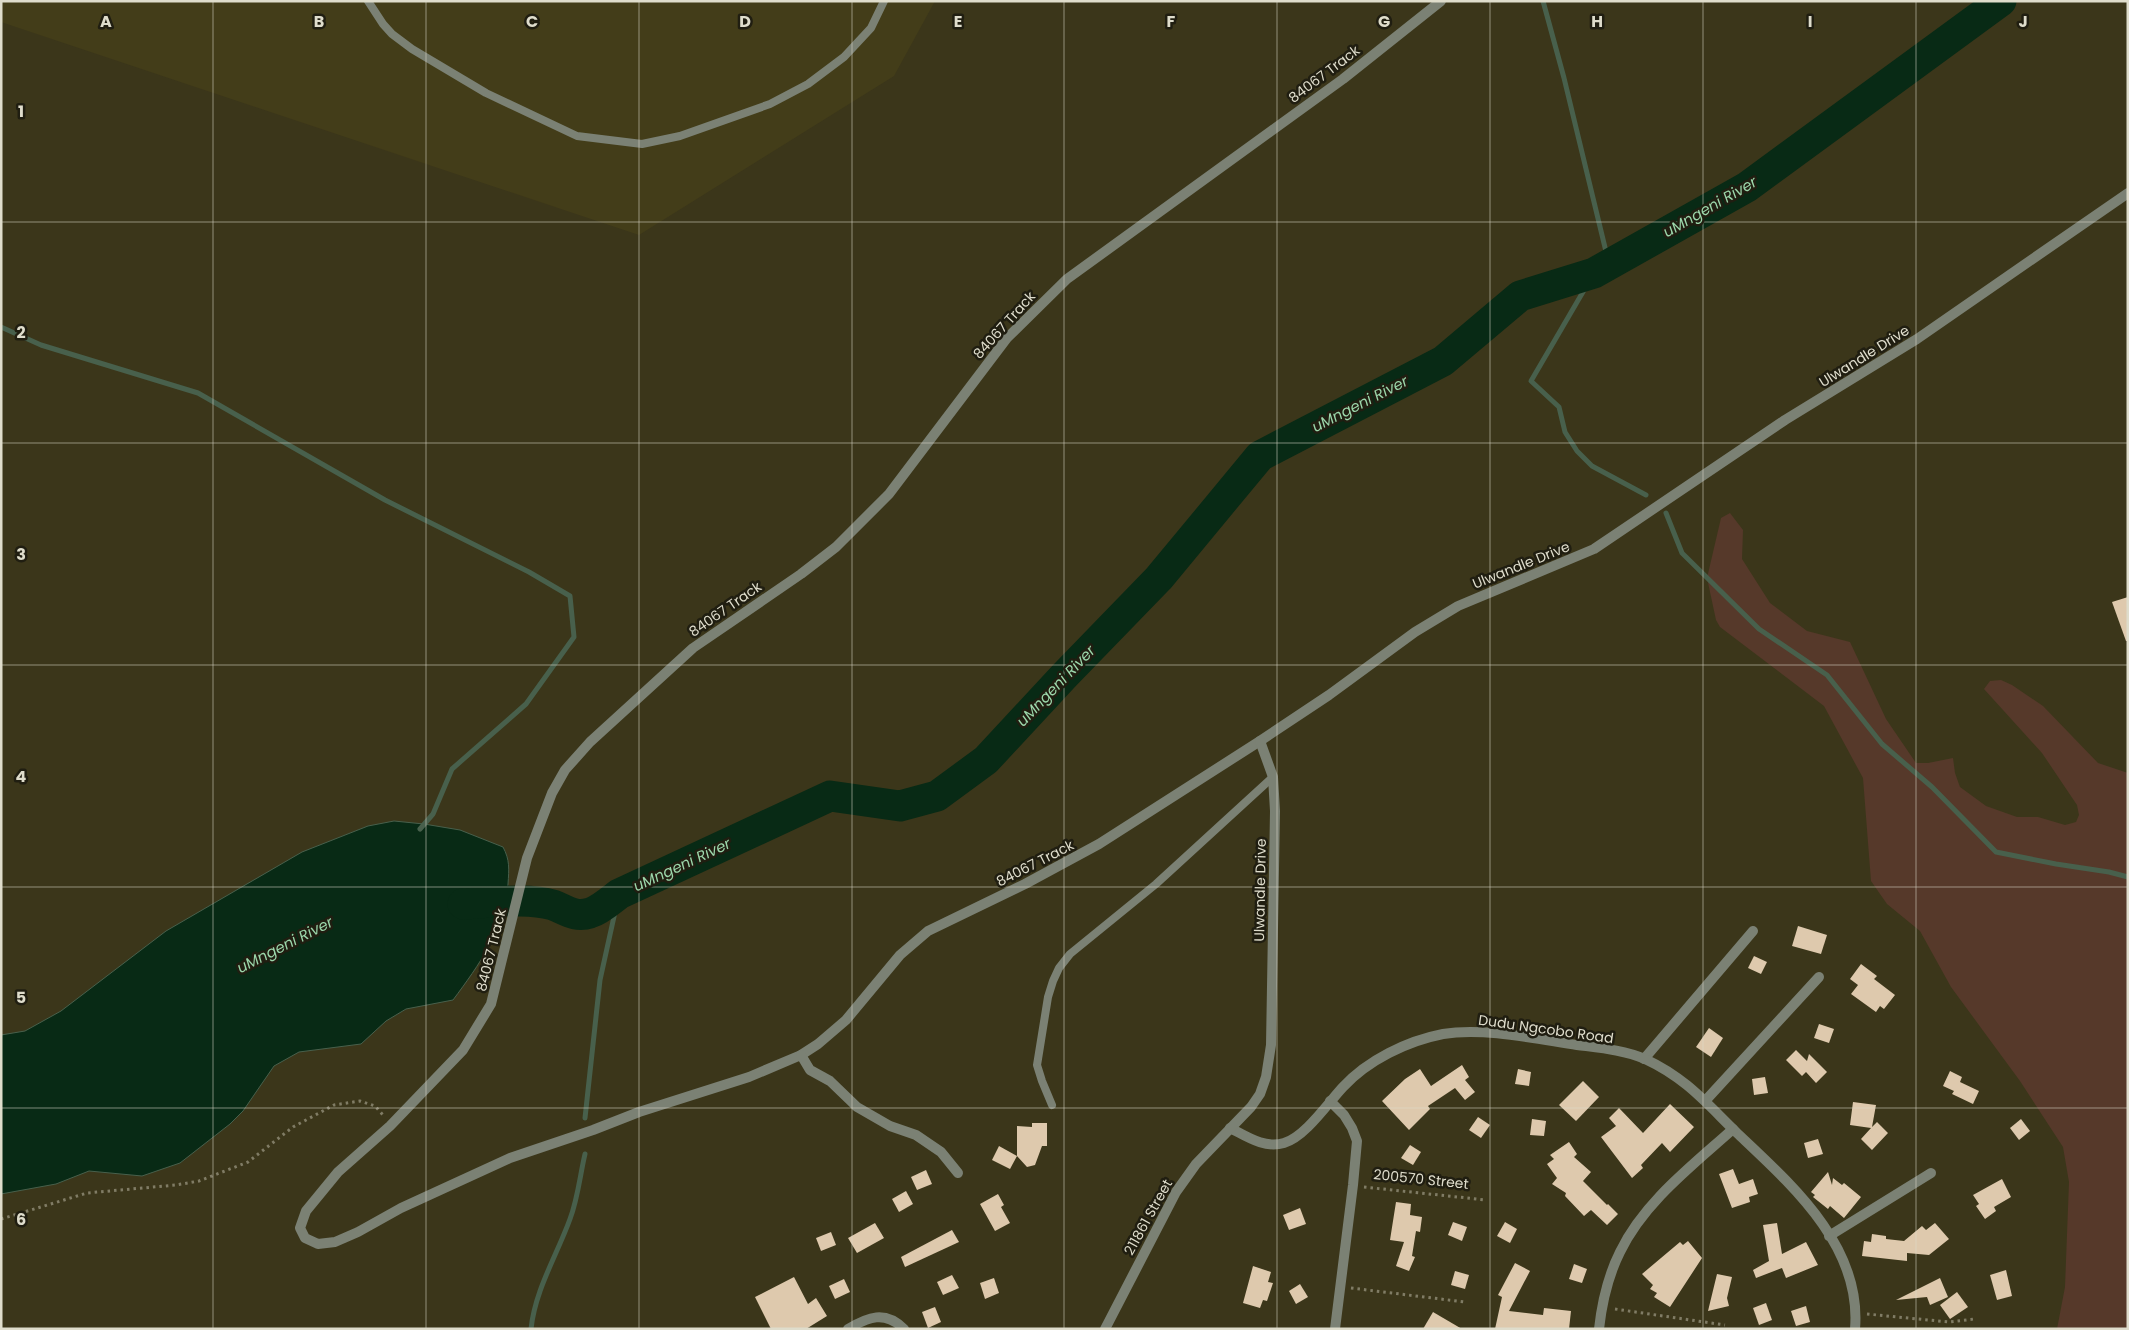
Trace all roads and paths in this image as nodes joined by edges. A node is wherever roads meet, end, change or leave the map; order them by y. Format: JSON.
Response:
{"nodes":[{"id":1,"x":368,"y":1,"type":"edge"},
{"id":2,"x":884,"y":1,"type":"edge"},
{"id":3,"x":1441,"y":1,"type":"edge"},
{"id":4,"x":2128,"y":193,"type":"edge"},
{"id":5,"x":1260,"y":741,"type":"junction"},
{"id":6,"x":1273,"y":778,"type":"junction"},
{"id":7,"x":1753,"y":931,"type":"dead end"},
{"id":8,"x":1819,"y":977,"type":"dead end"},
{"id":9,"x":801,"y":1055,"type":"junction"},
{"id":10,"x":1644,"y":1059,"type":"junction"},
{"id":11,"x":1706,"y":1100,"type":"junction"},
{"id":12,"x":1330,"y":1102,"type":"junction"},
{"id":13,"x":1052,"y":1105,"type":"dead end"},
{"id":14,"x":390,"y":1126,"type":"junction"},
{"id":15,"x":1230,"y":1128,"type":"junction"},
{"id":16,"x":1733,"y":1129,"type":"junction"},
{"id":17,"x":958,"y":1172,"type":"dead end"},
{"id":18,"x":1930,"y":1173,"type":"dead end"},
{"id":19,"x":1353,"y":1185,"type":"junction"},
{"id":20,"x":1486,"y":1200,"type":"dead end"},
{"id":21,"x":1,"y":1220,"type":"edge"},
{"id":22,"x":1829,"y":1236,"type":"junction"},
{"id":23,"x":1341,"y":1287,"type":"junction"},
{"id":24,"x":1464,"y":1302,"type":"dead end"},
{"id":25,"x":1602,"y":1307,"type":"junction"},
{"id":26,"x":1856,"y":1313,"type":"junction"},
{"id":27,"x":1974,"y":1319,"type":"dead end"},
{"id":28,"x":1725,"y":1325,"type":"dead end"},
{"id":29,"x":848,"y":1329,"type":"edge"},
{"id":30,"x":904,"y":1329,"type":"edge"},
{"id":31,"x":1105,"y":1329,"type":"edge"},
{"id":32,"x":1335,"y":1329,"type":"edge"},
{"id":33,"x":1599,"y":1329,"type":"edge"},
{"id":34,"x":1855,"y":1329,"type":"edge"}],
"edges":[{"from":1,"to":2,"type":"lane"},
{"from":3,"to":14,"type":"street","name":"84067 Track"},
{"from":4,"to":5,"type":"street","name":"Ulwandle Drive"},
{"from":5,"to":6,"type":"street","name":"Ulwandle Drive"},
{"from":5,"to":9,"type":"street","name":"84067 Track"},
{"from":6,"to":13,"type":"lane"},
{"from":6,"to":15,"type":"street","name":"Ulwandle Drive"},
{"from":7,"to":10,"type":"street"},
{"from":8,"to":11,"type":"street"},
{"from":9,"to":14,"type":"street","name":"84067 Track"},
{"from":9,"to":17,"type":"street"},
{"from":10,"to":11,"type":"street","name":"Dudu Ngcobo Road"},
{"from":10,"to":12,"type":"street","name":"Dudu Ngcobo Road"},
{"from":11,"to":16,"type":"street","name":"Dudu Ngcobo Road"},
{"from":12,"to":15,"type":"street","name":"Dudu Ngcobo Road"},
{"from":12,"to":19,"type":"street","name":"200570 Street"},
{"from":14,"to":21,"type":"path"},
{"from":15,"to":31,"type":"street","name":"211861 Street"},
{"from":16,"to":22,"type":"street","name":"Dudu Ngcobo Road"},
{"from":16,"to":25,"type":"street"},
{"from":18,"to":22,"type":"street"},
{"from":19,"to":20,"type":"path","name":"200570 Street"},
{"from":19,"to":23,"type":"street","name":"200570 Street"},
{"from":22,"to":26,"type":"street","name":"Dudu Ngcobo Road"},
{"from":23,"to":24,"type":"path"},
{"from":23,"to":32,"type":"street","name":"200570 Street"},
{"from":25,"to":28,"type":"path"},
{"from":25,"to":33,"type":"street"},
{"from":26,"to":27,"type":"path"},
{"from":26,"to":34,"type":"street","name":"Dudu Ngcobo Road"},
{"from":29,"to":30,"type":"street"}]}
